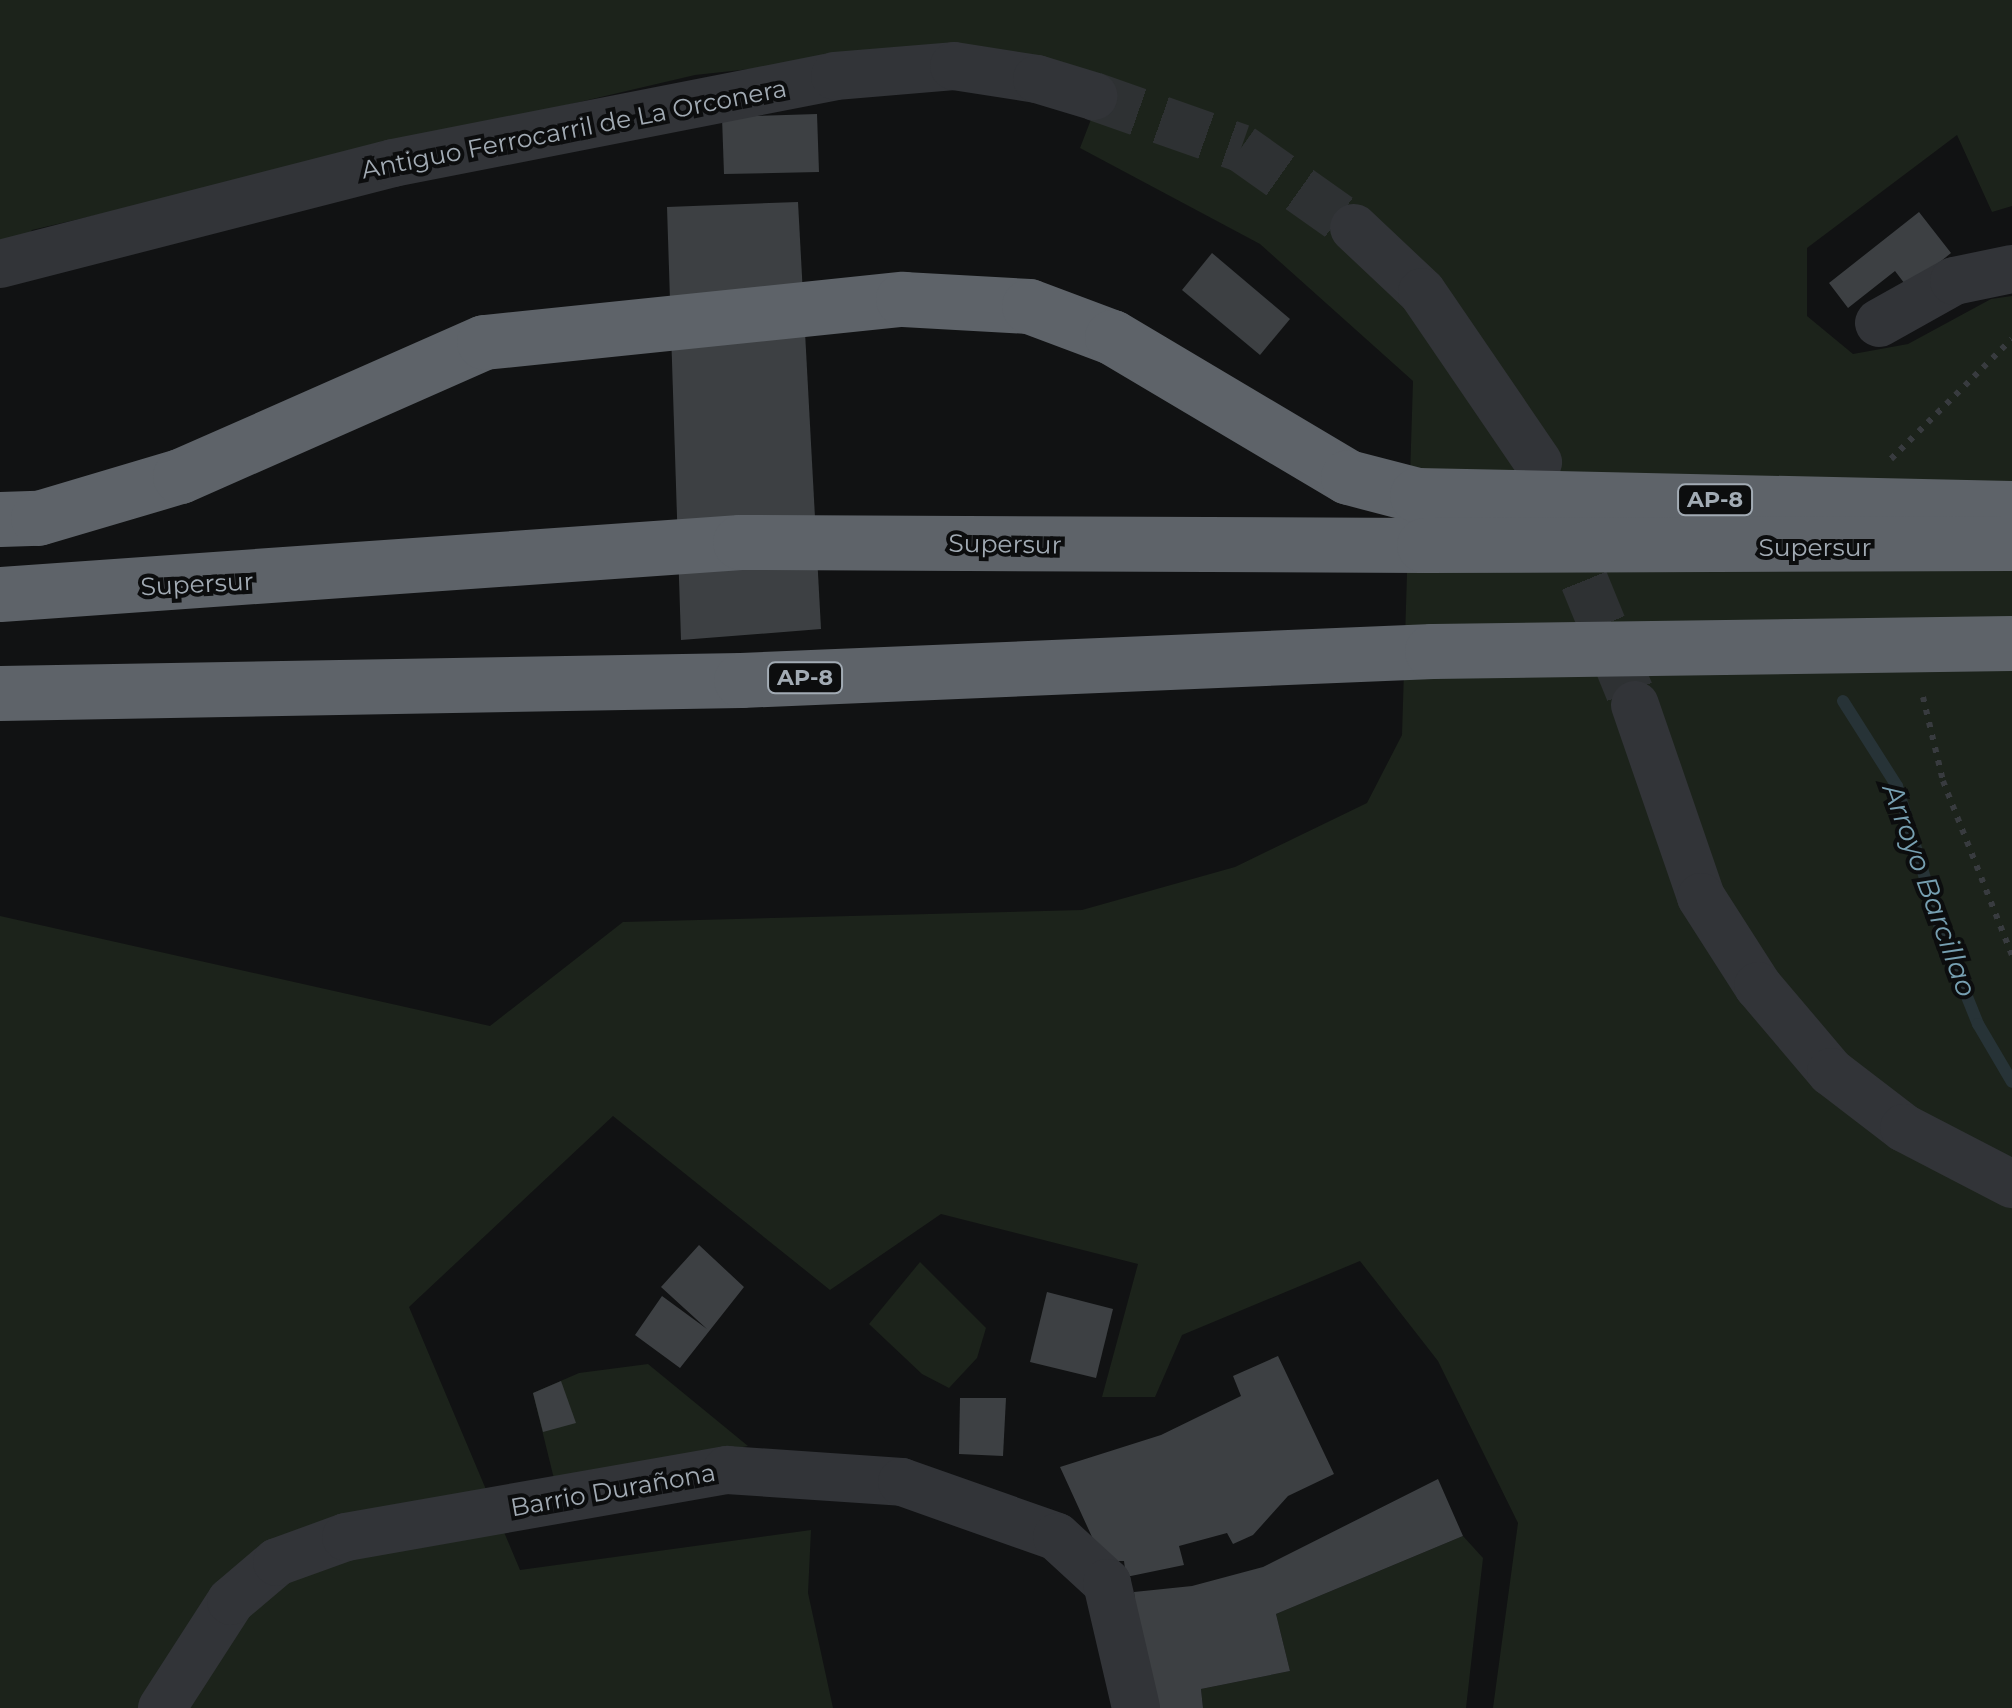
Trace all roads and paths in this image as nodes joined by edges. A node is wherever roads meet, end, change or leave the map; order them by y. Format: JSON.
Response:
{"nodes":[{"id":1,"x":1092,"y":96,"type":"tunnel mouth"},
{"id":2,"x":1354,"y":228,"type":"tunnel mouth"},
{"id":3,"x":0,"y":264,"type":"edge"},
{"id":4,"x":2012,"y":269,"type":"edge"},
{"id":5,"x":1878,"y":323,"type":"dead end"},
{"id":6,"x":2012,"y":339,"type":"edge"},
{"id":7,"x":1538,"y":462,"type":"dead end"},
{"id":8,"x":1887,"y":464,"type":"dead end"},
{"id":9,"x":2012,"y":508,"type":"edge"},
{"id":10,"x":0,"y":518,"type":"edge"},
{"id":11,"x":1421,"y":520,"type":"junction"},
{"id":12,"x":2012,"y":543,"type":"edge"},
{"id":13,"x":0,"y":594,"type":"edge"},
{"id":14,"x":2012,"y":643,"type":"edge"},
{"id":15,"x":0,"y":693,"type":"edge"},
{"id":16,"x":1923,"y":697,"type":"dead end"},
{"id":17,"x":1635,"y":705,"type":"tunnel mouth"},
{"id":18,"x":2012,"y":956,"type":"edge"},
{"id":19,"x":2012,"y":1184,"type":"edge"},
{"id":20,"x":162,"y":1708,"type":"edge"},
{"id":21,"x":1136,"y":1708,"type":"edge"}],
"edges":[{"from":1,"to":3,"type":"street","name":"Antiguo Ferrocarril de La Orconera"},
{"from":2,"to":7,"type":"street"},
{"from":4,"to":5,"type":"street"},
{"from":6,"to":8,"type":"path"},
{"from":9,"to":11,"type":"highway","number":"AP-8","bridge":true},
{"from":10,"to":11,"type":"highway","number":"AP-8"},
{"from":11,"to":12,"type":"highway","name":"Supersur","number":"AP-8","bridge":true},
{"from":11,"to":13,"type":"highway","name":"Supersur","number":"AP-8"},
{"from":14,"to":15,"type":"highway","number":"AP-8","bridge":true},
{"from":16,"to":18,"type":"path"},
{"from":17,"to":19,"type":"street"},
{"from":20,"to":21,"type":"street","name":"Barrio Durañona"}]}
